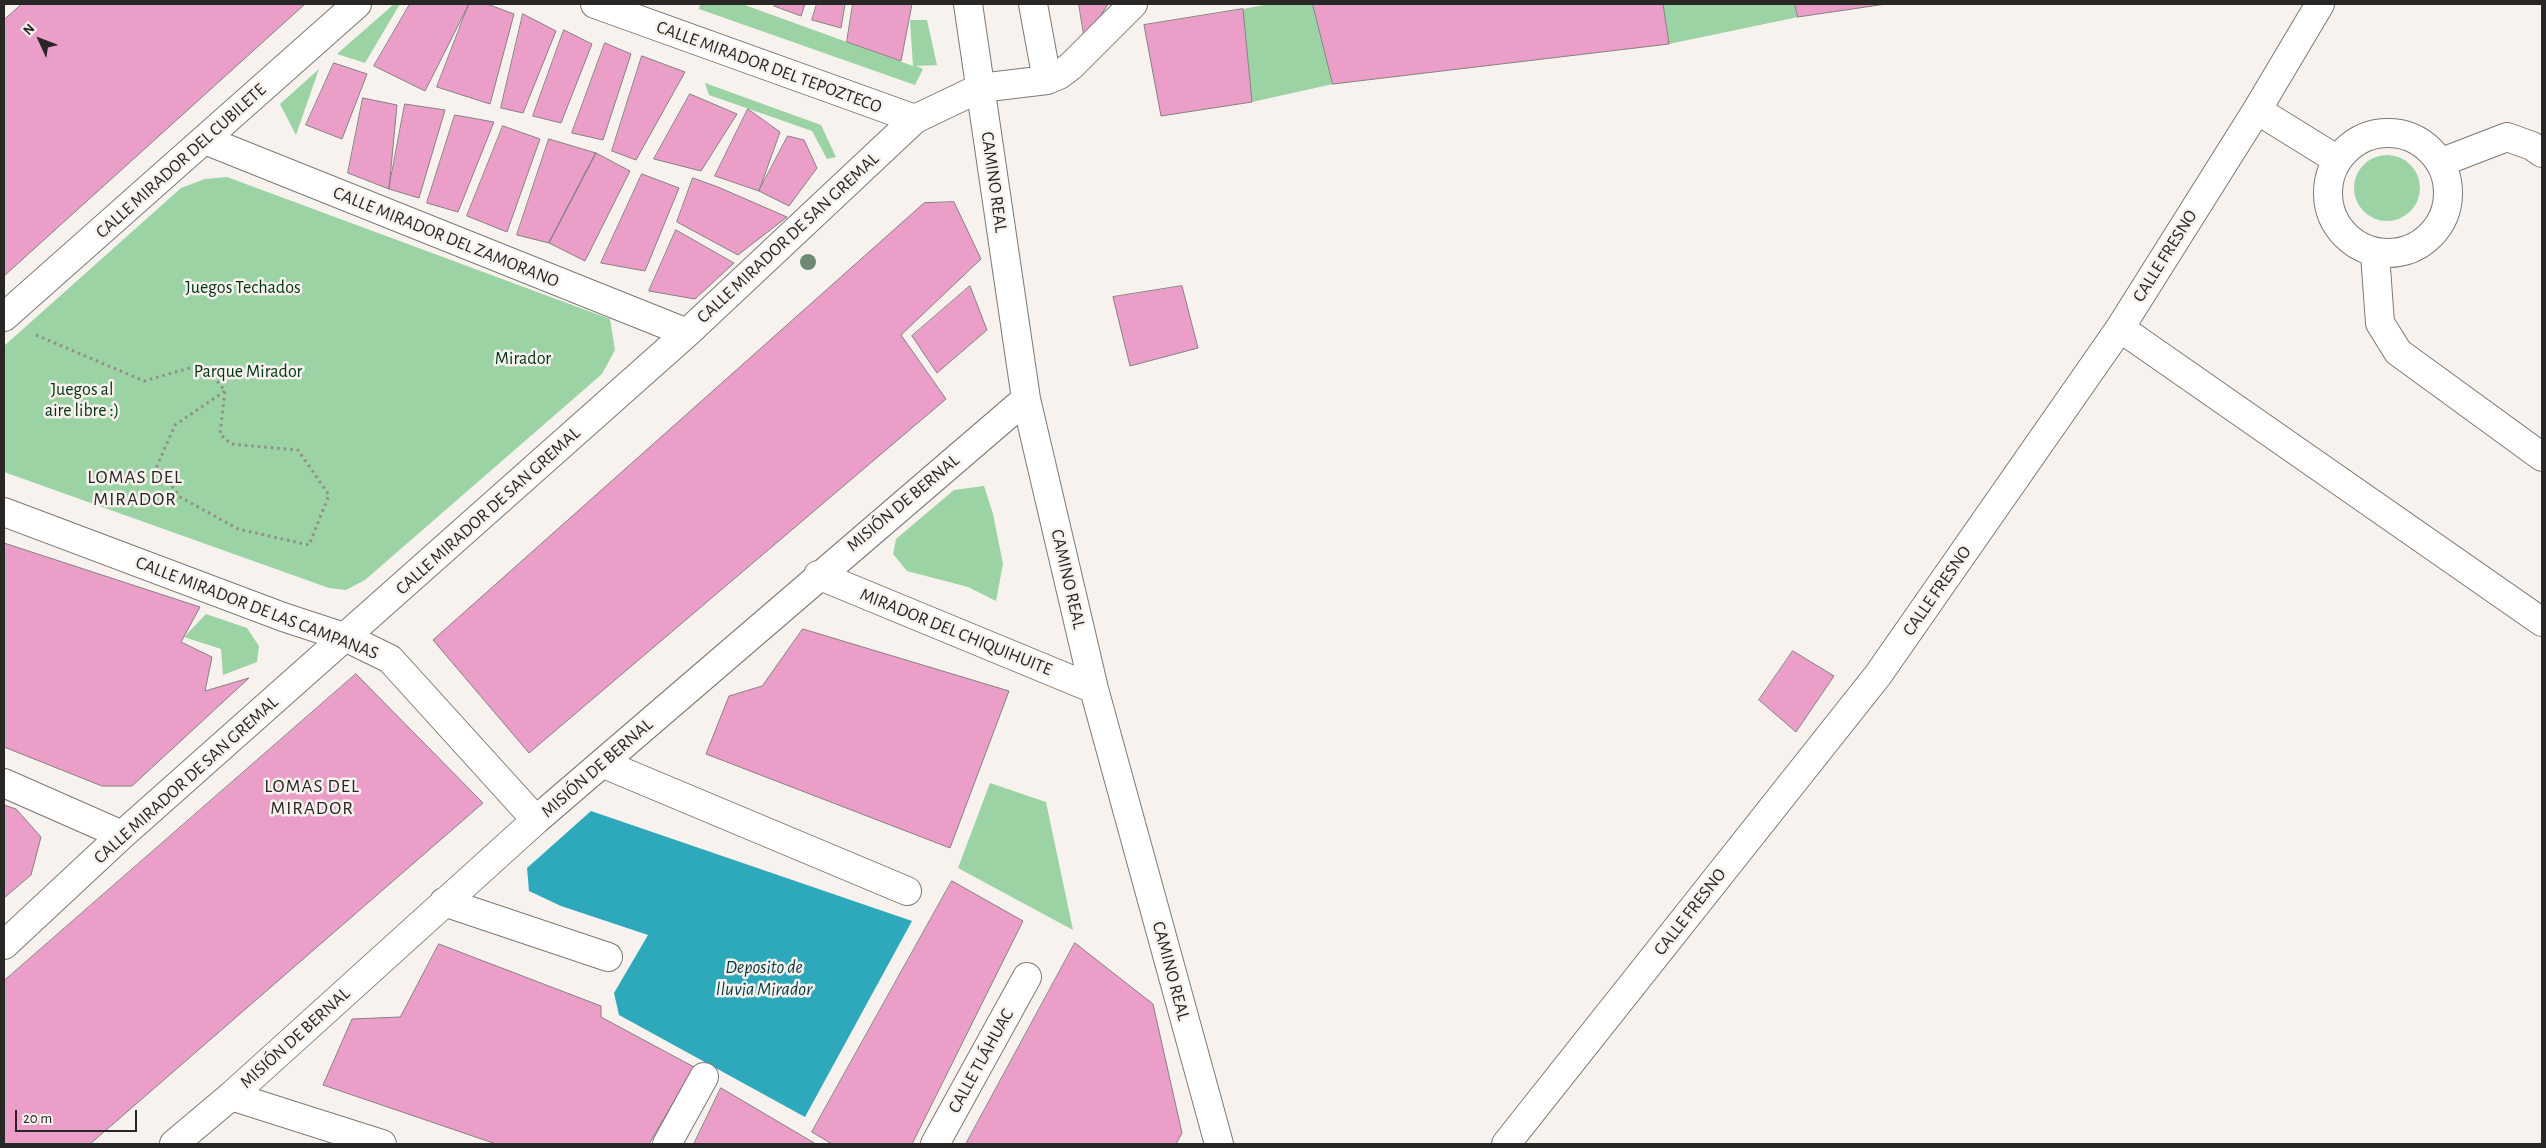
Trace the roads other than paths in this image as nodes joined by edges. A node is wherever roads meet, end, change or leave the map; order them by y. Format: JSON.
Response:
{"nodes":[{"id":1,"x":357,"y":4,"type":"edge"},
{"id":2,"x":595,"y":4,"type":"edge"},
{"id":3,"x":968,"y":4,"type":"edge"},
{"id":4,"x":1033,"y":4,"type":"edge"},
{"id":5,"x":1133,"y":4,"type":"edge"},
{"id":6,"x":2320,"y":4,"type":"edge"},
{"id":7,"x":1047,"y":80,"type":"junction"},
{"id":8,"x":980,"y":88,"type":"junction"},
{"id":9,"x":2257,"y":110,"type":"junction"},
{"id":10,"x":915,"y":119,"type":"junction"},
{"id":11,"x":205,"y":140,"type":"junction"},
{"id":12,"x":2542,"y":153,"type":"edge"},
{"id":13,"x":2336,"y":159,"type":"junction"},
{"id":14,"x":2442,"y":162,"type":"junction"},
{"id":15,"x":2375,"y":254,"type":"junction"},
{"id":16,"x":4,"y":317,"type":"edge"},
{"id":17,"x":2120,"y":328,"type":"junction"},
{"id":18,"x":687,"y":334,"type":"junction"},
{"id":19,"x":1026,"y":399,"type":"junction"},
{"id":20,"x":2542,"y":457,"type":"edge"},
{"id":21,"x":4,"y":512,"type":"edge"},
{"id":22,"x":818,"y":576,"type":"junction"},
{"id":23,"x":2542,"y":622,"type":"edge"},
{"id":24,"x":347,"y":638,"type":"junction"},
{"id":25,"x":1094,"y":689,"type":"junction"},
{"id":26,"x":604,"y":764,"type":"junction"},
{"id":27,"x":4,"y":783,"type":"edge"},
{"id":28,"x":536,"y":820,"type":"junction"},
{"id":29,"x":122,"y":835,"type":"junction"},
{"id":30,"x":907,"y":892,"type":"dead end"},
{"id":31,"x":444,"y":902,"type":"junction"},
{"id":32,"x":4,"y":945,"type":"edge"},
{"id":33,"x":608,"y":958,"type":"dead end"},
{"id":34,"x":1028,"y":977,"type":"dead end"},
{"id":35,"x":704,"y":1077,"type":"dead end"},
{"id":36,"x":231,"y":1096,"type":"junction"},
{"id":37,"x":1217,"y":1143,"type":"edge"},
{"id":38,"x":174,"y":1144,"type":"edge"},
{"id":39,"x":382,"y":1144,"type":"edge"},
{"id":40,"x":667,"y":1144,"type":"edge"},
{"id":41,"x":935,"y":1144,"type":"edge"},
{"id":42,"x":1506,"y":1144,"type":"edge"}],
"edges":[{"from":1,"to":11,"type":"street","name":"CALLE MIRADOR DEL CUBILETE"},
{"from":2,"to":10,"type":"street","name":"CALLE MIRADOR DEL TEPOZTECO"},
{"from":3,"to":8,"type":"street","name":"CAMINO REAL"},
{"from":4,"to":7,"type":"street"},
{"from":5,"to":7,"type":"street"},
{"from":6,"to":9,"type":"street","name":"CALLE FRESNO"},
{"from":7,"to":8,"type":"street","name":"CALLE MIRADOR DE SAN GREMAL"},
{"from":8,"to":10,"type":"street","name":"CALLE MIRADOR DE SAN GREMAL"},
{"from":8,"to":19,"type":"street","name":"CAMINO REAL"},
{"from":9,"to":13,"type":"street"},
{"from":9,"to":17,"type":"street","name":"CALLE FRESNO"},
{"from":10,"to":18,"type":"street","name":"CALLE MIRADOR DE SAN GREMAL"},
{"from":11,"to":16,"type":"street","name":"CALLE MIRADOR DEL CUBILETE"},
{"from":11,"to":18,"type":"street","name":"CALLE MIRADOR DEL ZAMORANO"},
{"from":12,"to":14,"type":"street"},
{"from":13,"to":14,"type":"street"},
{"from":13,"to":15,"type":"street"},
{"from":14,"to":15,"type":"street"},
{"from":15,"to":20,"type":"street"},
{"from":17,"to":23,"type":"street"},
{"from":17,"to":42,"type":"street","name":"CALLE FRESNO"},
{"from":18,"to":24,"type":"street","name":"CALLE MIRADOR DE SAN GREMAL"},
{"from":19,"to":22,"type":"street","name":"MISIÓN DE BERNAL"},
{"from":19,"to":25,"type":"street","name":"CAMINO REAL"},
{"from":21,"to":24,"type":"street","name":"CALLE MIRADOR DE LAS CAMPANAS"},
{"from":22,"to":25,"type":"street","name":"MIRADOR DEL CHIQUIHUITE"},
{"from":22,"to":26,"type":"street","name":"MISIÓN DE BERNAL"},
{"from":24,"to":28,"type":"street","name":"CALLE MIRADOR DE LAS CAMPANAS"},
{"from":24,"to":29,"type":"street","name":"CALLE MIRADOR DE SAN GREMAL"},
{"from":25,"to":37,"type":"street","name":"CAMINO REAL"},
{"from":26,"to":28,"type":"street","name":"MISIÓN DE BERNAL"},
{"from":26,"to":30,"type":"street"},
{"from":27,"to":29,"type":"street"},
{"from":28,"to":31,"type":"street","name":"MISIÓN DE BERNAL"},
{"from":29,"to":32,"type":"street","name":"CALLE MIRADOR DE SAN GREMAL"},
{"from":31,"to":33,"type":"street"},
{"from":31,"to":36,"type":"street","name":"MISIÓN DE BERNAL"},
{"from":34,"to":41,"type":"street","name":"CALLE TLÁHUAC"},
{"from":35,"to":40,"type":"street"},
{"from":36,"to":38,"type":"street","name":"MISIÓN DE BERNAL"},
{"from":36,"to":39,"type":"street"}]}
